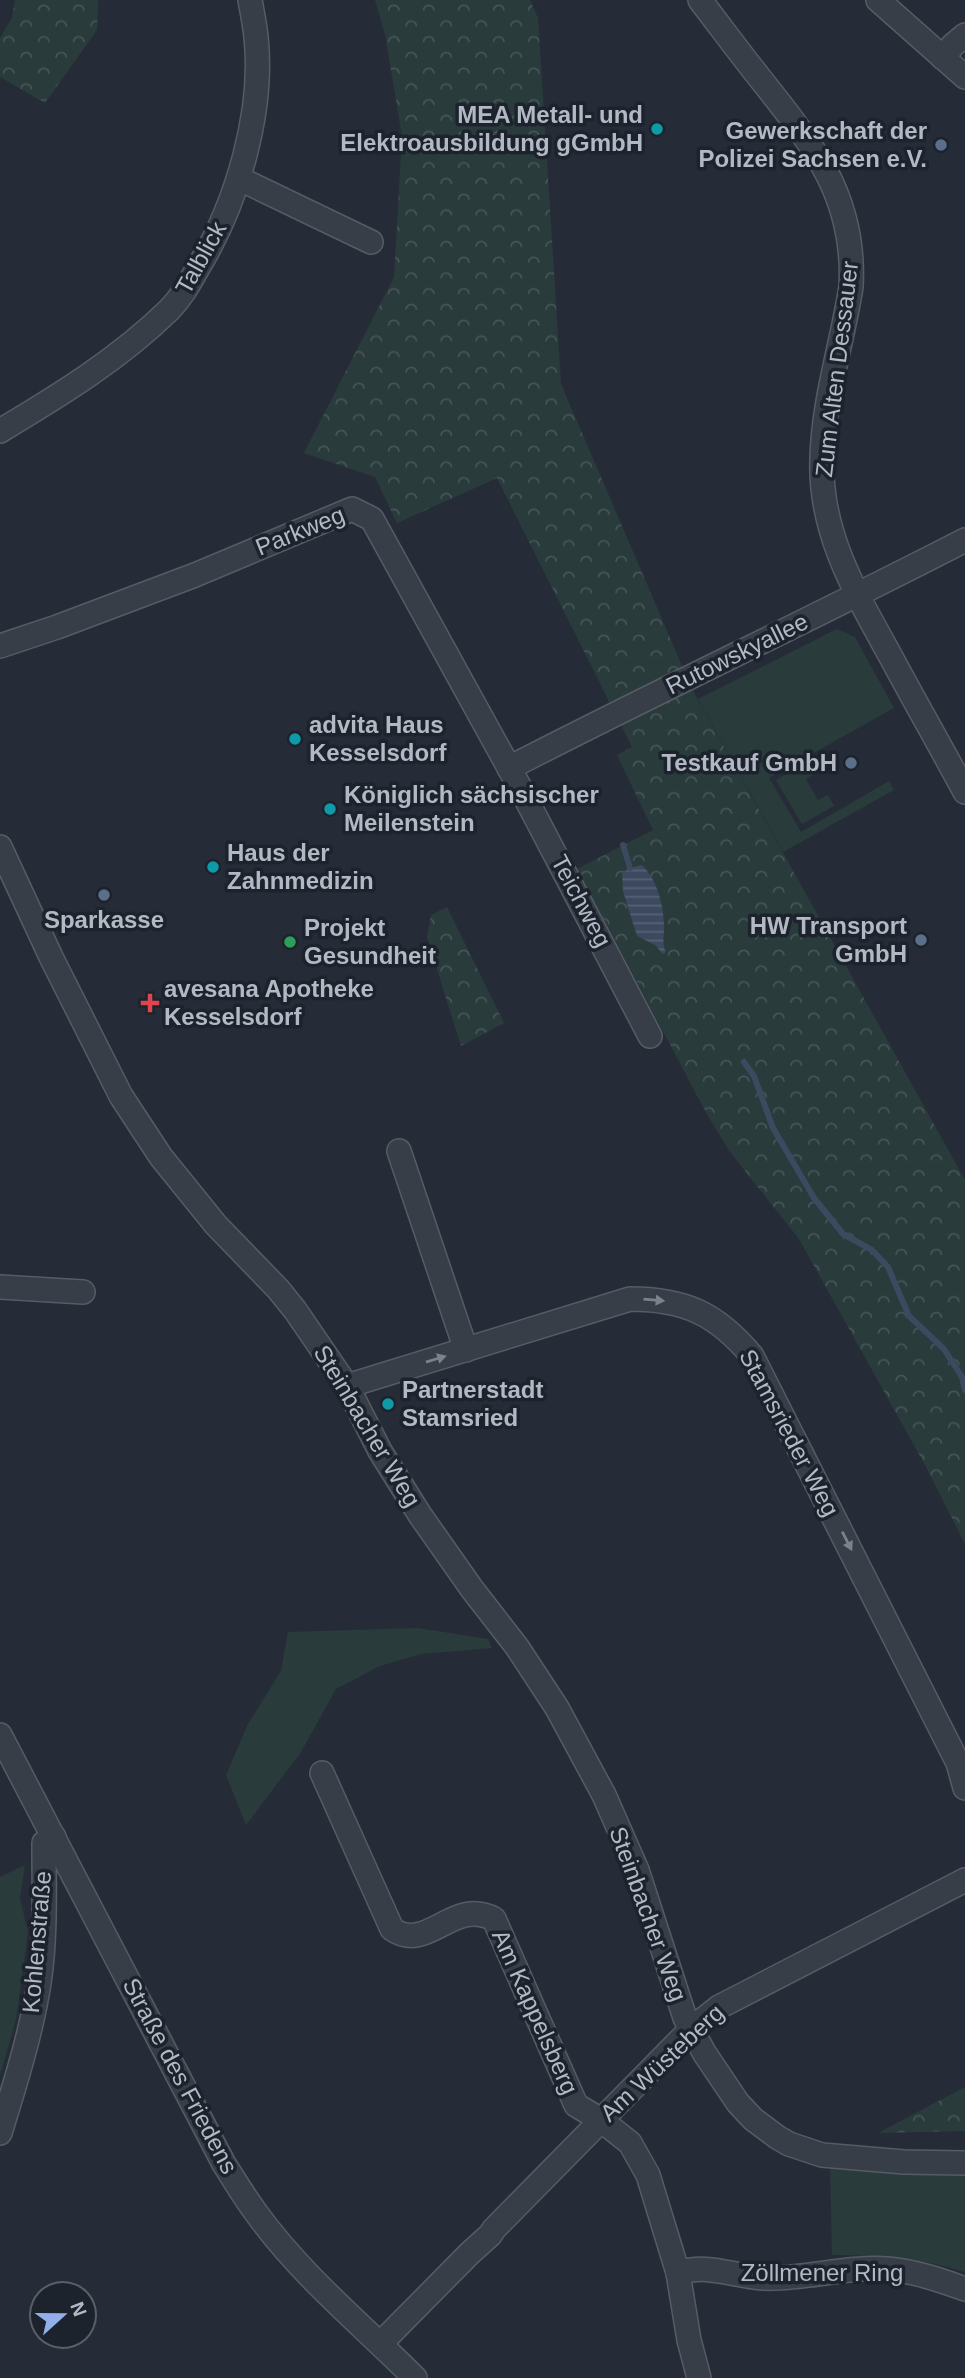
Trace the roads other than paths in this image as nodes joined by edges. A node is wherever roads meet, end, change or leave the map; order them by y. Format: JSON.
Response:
{"nodes":[{"id":1,"x":250,"y":0,"type":"edge"},
{"id":2,"x":700,"y":0,"type":"edge"},
{"id":3,"x":877,"y":0,"type":"edge"},
{"id":4,"x":965,"y":35,"type":"edge"},
{"id":5,"x":943,"y":58,"type":"junction"},
{"id":6,"x":965,"y":77,"type":"edge"},
{"id":7,"x":240,"y":179,"type":"junction"},
{"id":8,"x":371,"y":242,"type":"dead end"},
{"id":9,"x":0,"y":431,"type":"edge"},
{"id":10,"x":965,"y":540,"type":"edge"},
{"id":11,"x":857,"y":596,"type":"junction"},
{"id":12,"x":0,"y":646,"type":"edge"},
{"id":13,"x":509,"y":768,"type":"junction"},
{"id":14,"x":965,"y":792,"type":"edge"},
{"id":15,"x":0,"y":847,"type":"edge"},
{"id":16,"x":650,"y":1036,"type":"dead end"},
{"id":17,"x":399,"y":1151,"type":"dead end"},
{"id":18,"x":0,"y":1287,"type":"edge"},
{"id":19,"x":83,"y":1292,"type":"dead end"},
{"id":20,"x":466,"y":1350,"type":"junction"},
{"id":21,"x":347,"y":1385,"type":"junction"},
{"id":22,"x":0,"y":1735,"type":"edge"},
{"id":23,"x":322,"y":1773,"type":"dead end"},
{"id":24,"x":965,"y":1788,"type":"edge"},
{"id":25,"x":54,"y":1837,"type":"junction"},
{"id":26,"x":965,"y":1880,"type":"edge"},
{"id":27,"x":691,"y":2029,"type":"junction"},
{"id":28,"x":601,"y":2120,"type":"junction"},
{"id":29,"x":0,"y":2133,"type":"edge"},
{"id":30,"x":965,"y":2162,"type":"edge"},
{"id":31,"x":678,"y":2273,"type":"junction"},
{"id":32,"x":965,"y":2289,"type":"edge"},
{"id":33,"x":381,"y":2343,"type":"junction"},
{"id":34,"x":415,"y":2378,"type":"edge"},
{"id":35,"x":699,"y":2378,"type":"edge"}],
"edges":[{"from":1,"to":7,"type":"street","name":"Talblick"},
{"from":2,"to":11,"type":"street","name":"Zum Alten Dessauer"},
{"from":3,"to":5,"type":"street"},
{"from":4,"to":5,"type":"street"},
{"from":5,"to":6,"type":"street"},
{"from":7,"to":8,"type":"street"},
{"from":7,"to":9,"type":"street","name":"Talblick"},
{"from":10,"to":11,"type":"street","name":"Rutowskyallee"},
{"from":11,"to":13,"type":"street","name":"Rutowskyallee"},
{"from":11,"to":14,"type":"street","name":"Zum Alten Dessauer"},
{"from":12,"to":13,"type":"street","name":"Parkweg"},
{"from":13,"to":16,"type":"street","name":"Teichweg"},
{"from":15,"to":21,"type":"street","name":"Steinbacher Weg"},
{"from":17,"to":20,"type":"street"},
{"from":18,"to":19,"type":"street"},
{"from":21,"to":20,"type":"street","name":"Stamsrieder Weg","one_way":true},
{"from":20,"to":24,"type":"street","name":"Stamsrieder Weg","one_way":true},
{"from":21,"to":27,"type":"street","name":"Steinbacher Weg"},
{"from":22,"to":25,"type":"street","name":"Straße des Friedens"},
{"from":23,"to":28,"type":"street","name":"Am Kappelsberg"},
{"from":25,"to":29,"type":"street","name":"Kohlenstraße"},
{"from":25,"to":33,"type":"street","name":"Straße des Friedens"},
{"from":26,"to":27,"type":"street","name":"Am Wüsteberg"},
{"from":27,"to":28,"type":"street","name":"Am Wüsteberg"},
{"from":27,"to":30,"type":"street","name":"Steinbacher Weg"},
{"from":28,"to":31,"type":"street"},
{"from":28,"to":33,"type":"street","name":"Am Wüsteberg"},
{"from":31,"to":32,"type":"street","name":"Zöllmener Ring"},
{"from":31,"to":35,"type":"street"},
{"from":33,"to":34,"type":"street","name":"Straße des Friedens"}]}
